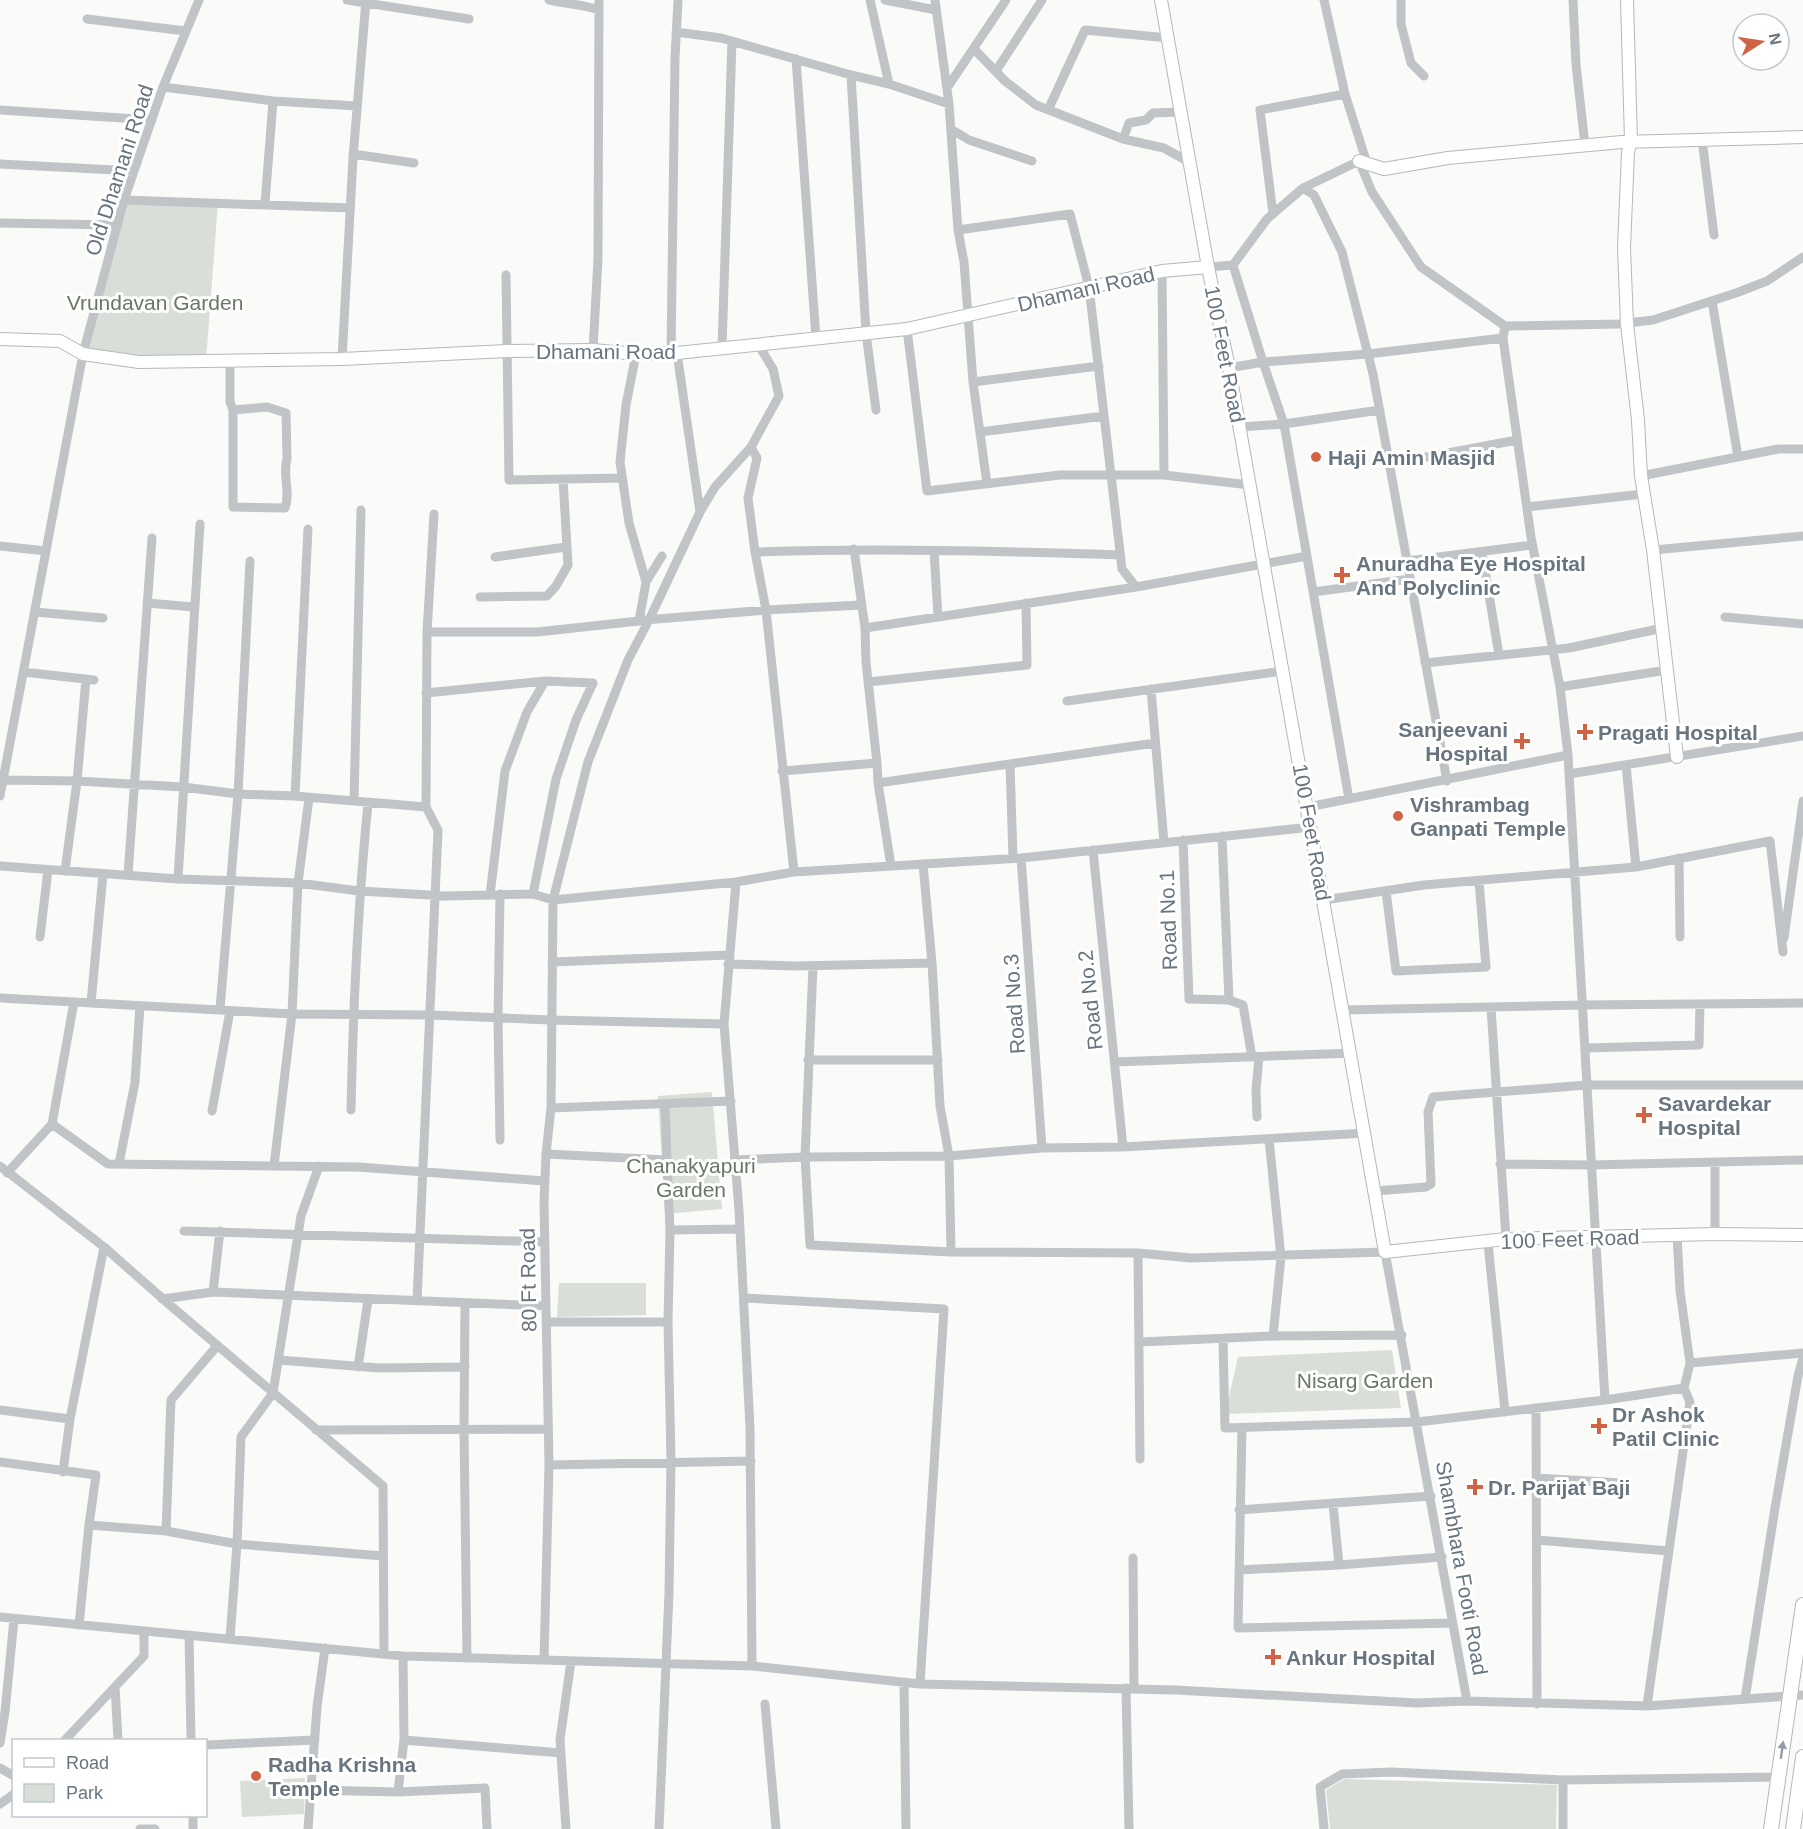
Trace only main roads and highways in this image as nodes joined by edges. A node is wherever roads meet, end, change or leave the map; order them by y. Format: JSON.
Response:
{"nodes":[{"id":1,"x":1161,"y":0,"type":"edge"},
{"id":2,"x":1627,"y":0,"type":"edge"},
{"id":3,"x":1803,"y":137,"type":"edge"},
{"id":4,"x":1631,"y":141,"type":"junction"},
{"id":5,"x":1359,"y":161,"type":"road end"},
{"id":6,"x":1208,"y":267,"type":"junction"},
{"id":7,"x":0,"y":339,"type":"edge"},
{"id":8,"x":1677,"y":757,"type":"road end"},
{"id":9,"x":1803,"y":1234,"type":"edge"},
{"id":10,"x":1803,"y":1605,"type":"edge"},
{"id":11,"x":1797,"y":1695,"type":"edge"},
{"id":12,"x":1803,"y":1757,"type":"edge"},
{"id":13,"x":1771,"y":1829,"type":"edge"},
{"id":14,"x":1793,"y":1829,"type":"edge"}],
"edges":[{"from":1,"to":6,"type":"main road","name":"100 Feet Road"},
{"from":2,"to":4,"type":"main road"},
{"from":3,"to":4,"type":"main road"},
{"from":4,"to":5,"type":"main road"},
{"from":4,"to":8,"type":"main road"},
{"from":6,"to":7,"type":"main road","name":"Dhamani Road"},
{"from":6,"to":9,"type":"main road","name":"100 Feet Road"},
{"from":10,"to":11,"type":"highway"},
{"from":13,"to":11,"type":"highway","one_way":true},
{"from":12,"to":14,"type":"highway"}]}
